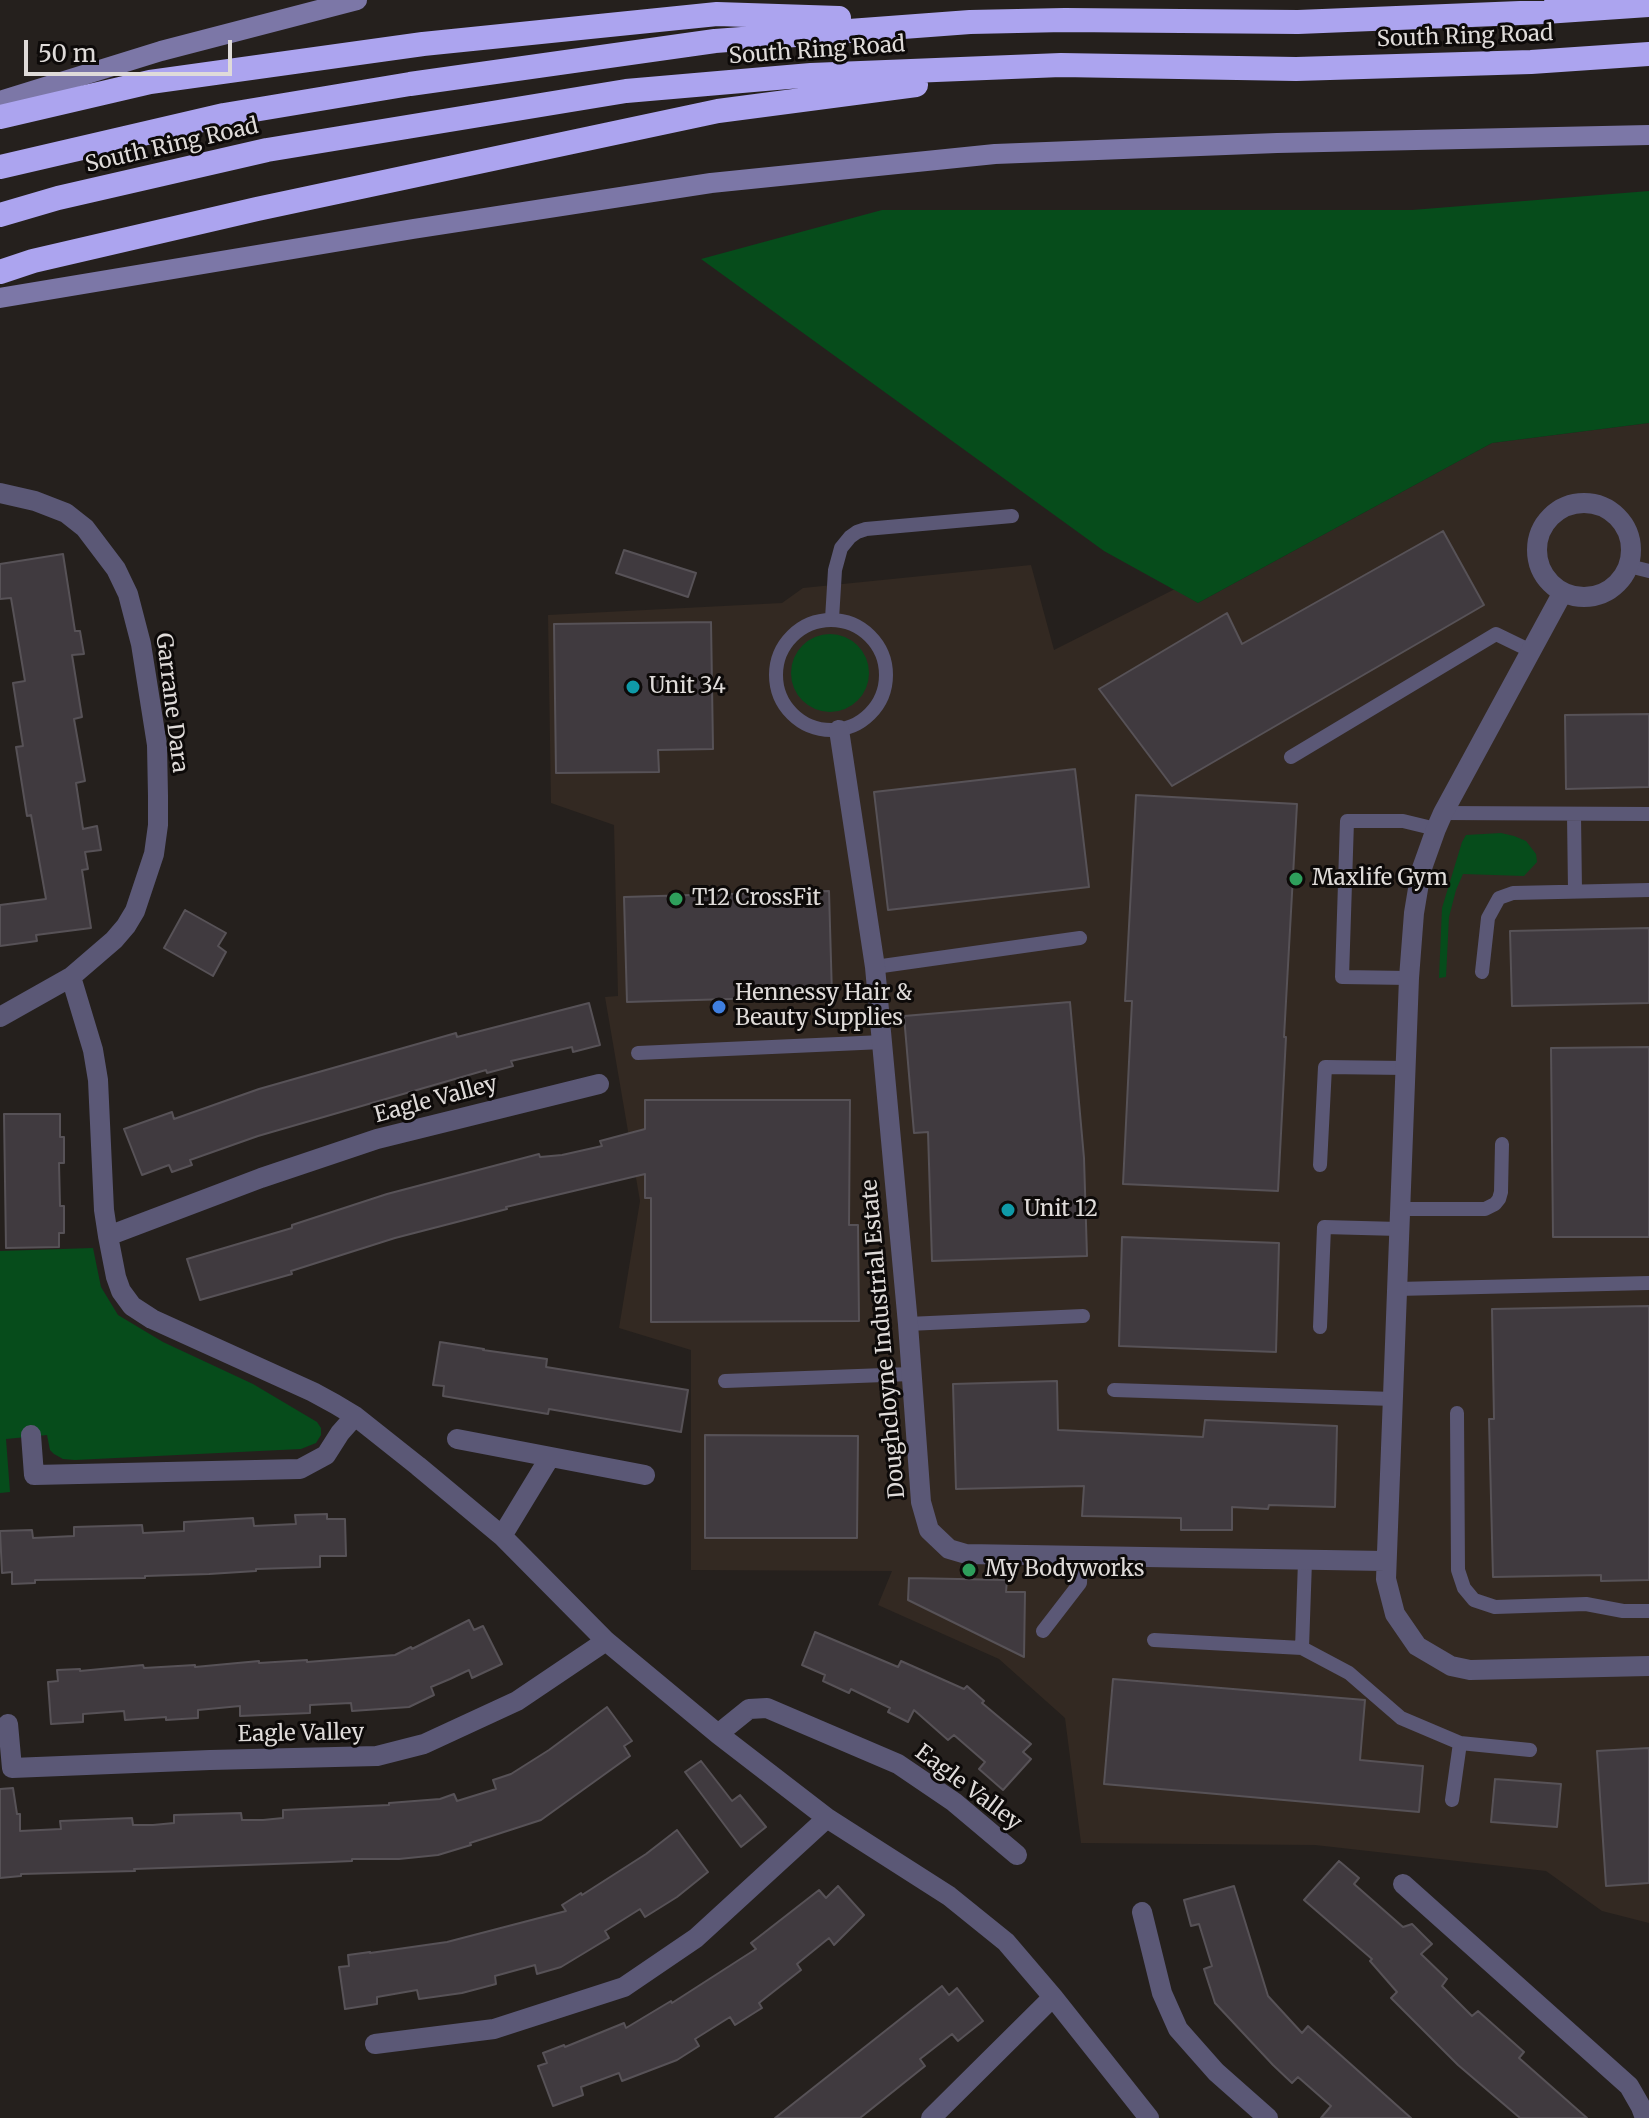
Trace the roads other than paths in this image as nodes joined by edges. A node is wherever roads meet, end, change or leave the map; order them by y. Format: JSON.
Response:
{"nodes":[{"id":1,"x":357,"y":0,"type":"edge"},
{"id":2,"x":1649,"y":5,"type":"edge"},
{"id":3,"x":970,"y":22,"type":"junction"},
{"id":4,"x":1649,"y":54,"type":"edge"},
{"id":5,"x":1061,"y":65,"type":"junction"},
{"id":6,"x":0,"y":101,"type":"edge"},
{"id":7,"x":0,"y":117,"type":"edge"},
{"id":8,"x":1649,"y":135,"type":"edge"},
{"id":9,"x":0,"y":167,"type":"edge"},
{"id":10,"x":0,"y":215,"type":"edge"},
{"id":11,"x":0,"y":272,"type":"edge"},
{"id":12,"x":0,"y":298,"type":"edge"},
{"id":13,"x":0,"y":493,"type":"edge"},
{"id":14,"x":1012,"y":516,"type":"dead end"},
{"id":15,"x":1639,"y":568,"type":"edge"},
{"id":16,"x":1563,"y":592,"type":"junction"},
{"id":17,"x":832,"y":619,"type":"junction"},
{"id":18,"x":1531,"y":651,"type":"junction"},
{"id":19,"x":839,"y":730,"type":"junction"},
{"id":20,"x":1291,"y":757,"type":"dead end"},
{"id":21,"x":1649,"y":814,"type":"edge"},
{"id":22,"x":1574,"y":815,"type":"junction"},
{"id":23,"x":1440,"y":821,"type":"junction"},
{"id":24,"x":1649,"y":890,"type":"edge"},
{"id":25,"x":1575,"y":891,"type":"junction"},
{"id":26,"x":1080,"y":938,"type":"dead end"},
{"id":27,"x":875,"y":967,"type":"junction"},
{"id":28,"x":1482,"y":972,"type":"dead end"},
{"id":29,"x":71,"y":977,"type":"junction"},
{"id":30,"x":1409,"y":978,"type":"junction"},
{"id":31,"x":0,"y":1017,"type":"edge"},
{"id":32,"x":883,"y":1042,"type":"junction"},
{"id":33,"x":638,"y":1053,"type":"dead end"},
{"id":34,"x":1406,"y":1068,"type":"junction"},
{"id":35,"x":599,"y":1084,"type":"dead end"},
{"id":36,"x":1502,"y":1144,"type":"dead end"},
{"id":37,"x":1320,"y":1165,"type":"dead end"},
{"id":38,"x":1400,"y":1219,"type":"junction"},
{"id":39,"x":108,"y":1236,"type":"junction"},
{"id":40,"x":1649,"y":1283,"type":"edge"},
{"id":41,"x":1397,"y":1289,"type":"junction"},
{"id":42,"x":1083,"y":1316,"type":"dead end"},
{"id":43,"x":908,"y":1324,"type":"junction"},
{"id":44,"x":1320,"y":1327,"type":"dead end"},
{"id":45,"x":911,"y":1374,"type":"junction"},
{"id":46,"x":725,"y":1381,"type":"dead end"},
{"id":47,"x":1114,"y":1390,"type":"dead end"},
{"id":48,"x":1393,"y":1399,"type":"junction"},
{"id":49,"x":1457,"y":1413,"type":"dead end"},
{"id":50,"x":355,"y":1416,"type":"junction"},
{"id":51,"x":31,"y":1435,"type":"dead end"},
{"id":52,"x":457,"y":1439,"type":"dead end"},
{"id":53,"x":550,"y":1457,"type":"junction"},
{"id":54,"x":645,"y":1475,"type":"dead end"},
{"id":55,"x":502,"y":1536,"type":"junction"},
{"id":56,"x":1081,"y":1557,"type":"junction"},
{"id":57,"x":1305,"y":1561,"type":"junction"},
{"id":58,"x":1385,"y":1561,"type":"junction"},
{"id":59,"x":1649,"y":1611,"type":"edge"},
{"id":60,"x":1043,"y":1631,"type":"dead end"},
{"id":61,"x":1154,"y":1640,"type":"dead end"},
{"id":62,"x":606,"y":1641,"type":"junction"},
{"id":63,"x":1302,"y":1648,"type":"junction"},
{"id":64,"x":1649,"y":1666,"type":"edge"},
{"id":65,"x":8,"y":1724,"type":"dead end"},
{"id":66,"x":718,"y":1734,"type":"junction"},
{"id":67,"x":1460,"y":1743,"type":"junction"},
{"id":68,"x":1530,"y":1750,"type":"dead end"},
{"id":69,"x":1452,"y":1800,"type":"dead end"},
{"id":70,"x":827,"y":1818,"type":"junction"},
{"id":71,"x":1017,"y":1855,"type":"dead end"},
{"id":72,"x":1403,"y":1884,"type":"dead end"},
{"id":73,"x":1142,"y":1912,"type":"dead end"},
{"id":74,"x":1053,"y":1997,"type":"junction"},
{"id":75,"x":375,"y":2044,"type":"dead end"},
{"id":76,"x":931,"y":2118,"type":"edge"},
{"id":77,"x":1149,"y":2118,"type":"edge"},
{"id":78,"x":1268,"y":2118,"type":"edge"},
{"id":79,"x":1645,"y":2118,"type":"edge"}],
"edges":[{"from":1,"to":6,"type":"main road"},
{"from":2,"to":3,"type":"highway","name":"South Ring Road"},
{"from":3,"to":7,"type":"highway"},
{"from":3,"to":9,"type":"highway","name":"South Ring Road"},
{"from":4,"to":5,"type":"highway","name":"South Ring Road"},
{"from":5,"to":10,"type":"highway","name":"South Ring Road"},
{"from":5,"to":11,"type":"highway"},
{"from":8,"to":12,"type":"main road"},
{"from":13,"to":29,"type":"street","name":"Garrane Dara"},
{"from":14,"to":17,"type":"lane"},
{"from":15,"to":16,"type":"street"},
{"from":15,"to":16,"type":"street"},
{"from":16,"to":18,"type":"street"},
{"from":17,"to":19,"type":"lane"},
{"from":17,"to":19,"type":"lane"},
{"from":18,"to":20,"type":"lane"},
{"from":18,"to":23,"type":"street"},
{"from":19,"to":27,"type":"street","name":"Doughcloyne Industrial Estate"},
{"from":21,"to":22,"type":"lane"},
{"from":22,"to":23,"type":"lane"},
{"from":22,"to":25,"type":"lane"},
{"from":23,"to":30,"type":"street"},
{"from":23,"to":30,"type":"lane"},
{"from":24,"to":25,"type":"lane"},
{"from":25,"to":28,"type":"lane"},
{"from":26,"to":27,"type":"lane"},
{"from":27,"to":32,"type":"street","name":"Doughcloyne Industrial Estate"},
{"from":29,"to":31,"type":"street","name":"Garrane Dara"},
{"from":29,"to":39,"type":"street"},
{"from":30,"to":34,"type":"street"},
{"from":32,"to":33,"type":"lane"},
{"from":32,"to":43,"type":"street","name":"Doughcloyne Industrial Estate"},
{"from":34,"to":37,"type":"lane"},
{"from":34,"to":38,"type":"street"},
{"from":35,"to":39,"type":"street","name":"Eagle Valley"},
{"from":36,"to":38,"type":"lane"},
{"from":38,"to":41,"type":"street"},
{"from":38,"to":44,"type":"lane"},
{"from":39,"to":50,"type":"street"},
{"from":40,"to":41,"type":"lane"},
{"from":41,"to":48,"type":"street"},
{"from":42,"to":43,"type":"lane"},
{"from":43,"to":45,"type":"street","name":"Doughcloyne Industrial Estate"},
{"from":45,"to":46,"type":"lane"},
{"from":45,"to":56,"type":"street","name":"Doughcloyne Industrial Estate"},
{"from":47,"to":48,"type":"lane"},
{"from":48,"to":58,"type":"street"},
{"from":49,"to":59,"type":"lane"},
{"from":50,"to":51,"type":"street"},
{"from":50,"to":55,"type":"street"},
{"from":52,"to":53,"type":"street"},
{"from":53,"to":54,"type":"street"},
{"from":53,"to":55,"type":"street"},
{"from":55,"to":62,"type":"street"},
{"from":56,"to":57,"type":"street","name":"Doughcloyne Industrial Estate"},
{"from":56,"to":60,"type":"lane"},
{"from":57,"to":58,"type":"street","name":"Doughcloyne Industrial Estate"},
{"from":57,"to":63,"type":"lane"},
{"from":58,"to":64,"type":"street"},
{"from":61,"to":63,"type":"lane"},
{"from":62,"to":65,"type":"street","name":"Eagle Valley"},
{"from":62,"to":66,"type":"street"},
{"from":63,"to":67,"type":"lane"},
{"from":66,"to":70,"type":"street"},
{"from":66,"to":71,"type":"street","name":"Eagle Valley"},
{"from":67,"to":68,"type":"lane"},
{"from":67,"to":69,"type":"lane"},
{"from":70,"to":74,"type":"street"},
{"from":70,"to":75,"type":"street"},
{"from":72,"to":79,"type":"street"},
{"from":73,"to":78,"type":"street"},
{"from":74,"to":76,"type":"street"},
{"from":74,"to":77,"type":"street"}]}
